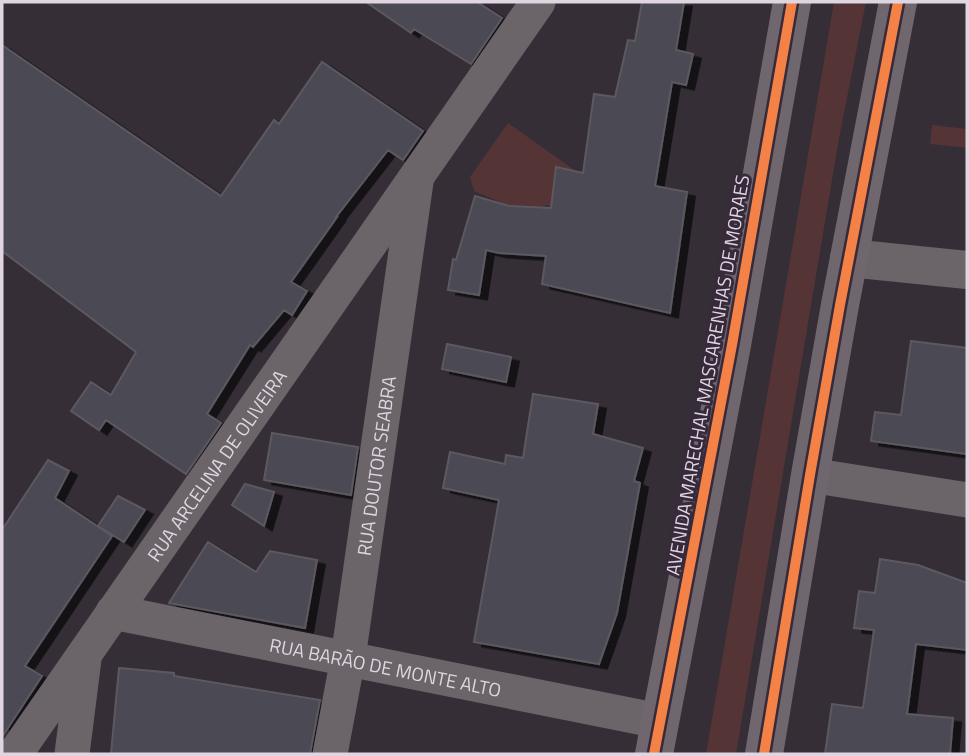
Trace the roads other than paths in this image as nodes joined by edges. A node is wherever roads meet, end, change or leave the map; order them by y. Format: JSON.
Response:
{"nodes":[{"id":1,"x":538,"y":2,"type":"edge"},
{"id":2,"x":792,"y":2,"type":"edge"},
{"id":3,"x":898,"y":2,"type":"edge"},
{"id":4,"x":417,"y":176,"type":"junction"},
{"id":5,"x":849,"y":258,"type":"junction"},
{"id":6,"x":967,"y":270,"type":"edge"},
{"id":7,"x":810,"y":475,"type":"junction"},
{"id":8,"x":967,"y":499,"type":"edge"},
{"id":9,"x":113,"y":612,"type":"junction"},
{"id":10,"x":85,"y":655,"type":"junction"},
{"id":11,"x":348,"y":658,"type":"junction"},
{"id":12,"x":657,"y":738,"type":"edge"},
{"id":13,"x":15,"y":754,"type":"edge"},
{"id":14,"x":72,"y":754,"type":"edge"},
{"id":15,"x":331,"y":754,"type":"edge"},
{"id":16,"x":764,"y":754,"type":"edge"}],
"edges":[{"from":1,"to":4,"type":"street","name":"RUA ARCELINA DE OLIVEIRA"},
{"from":2,"to":12,"type":"highway","name":"AVENIDA MARECHAL MASCARENHAS DE MORAES"},
{"from":3,"to":5,"type":"highway"},
{"from":4,"to":9,"type":"street","name":"RUA ARCELINA DE OLIVEIRA"},
{"from":4,"to":11,"type":"street","name":"RUA DOUTOR SEABRA"},
{"from":5,"to":6,"type":"street"},
{"from":5,"to":7,"type":"highway"},
{"from":7,"to":8,"type":"street"},
{"from":7,"to":16,"type":"highway"},
{"from":9,"to":10,"type":"street","name":"RUA ARCELINA DE OLIVEIRA"},
{"from":9,"to":11,"type":"street","name":"RUA BARÃO DE MONTE ALTO"},
{"from":10,"to":13,"type":"street","name":"RUA ARCELINA DE OLIVEIRA"},
{"from":10,"to":14,"type":"street"},
{"from":11,"to":12,"type":"street","name":"RUA BARÃO DE MONTE ALTO"},
{"from":11,"to":15,"type":"street","name":"RUA DOUTOR SEABRA"}]}
